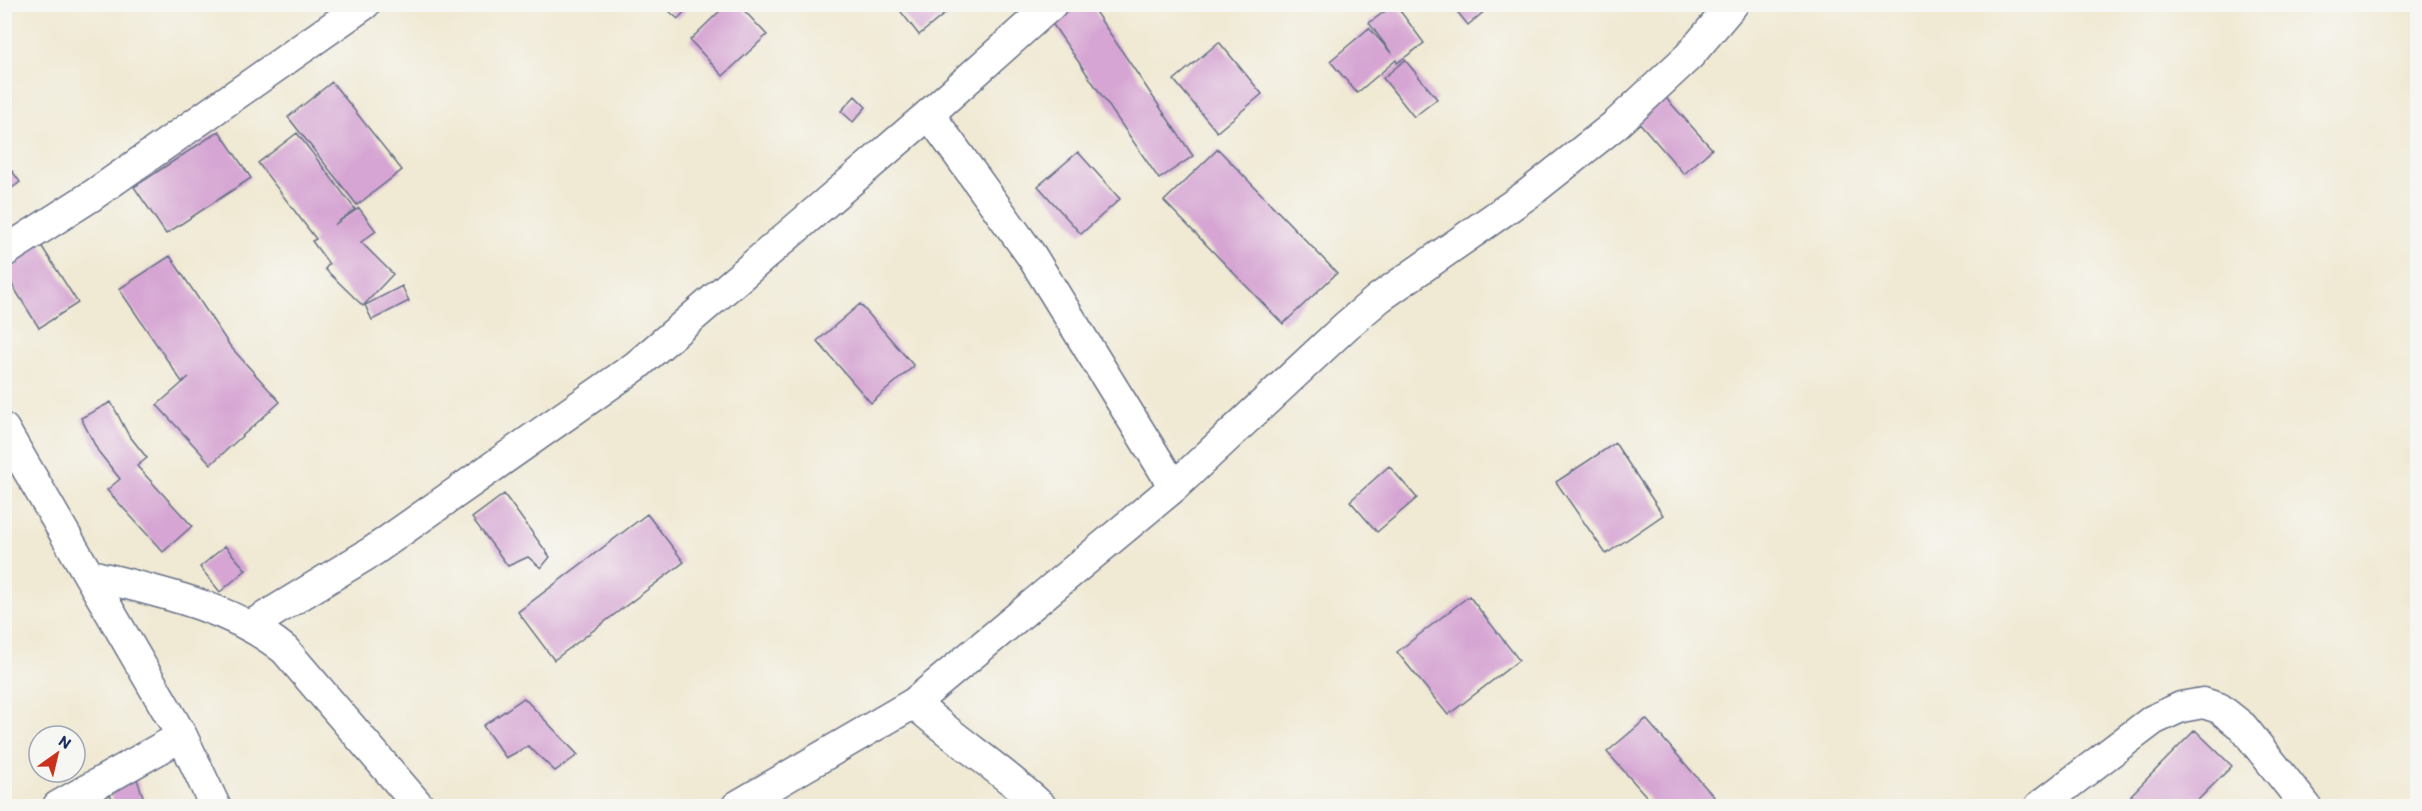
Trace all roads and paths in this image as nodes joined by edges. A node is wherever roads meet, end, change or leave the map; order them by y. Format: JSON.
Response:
{"nodes":[{"id":1,"x":365,"y":4,"type":"edge"},
{"id":2,"x":1052,"y":4,"type":"edge"},
{"id":3,"x":1733,"y":4,"type":"edge"},
{"id":4,"x":929,"y":114,"type":"junction"},
{"id":5,"x":4,"y":252,"type":"edge"},
{"id":6,"x":4,"y":429,"type":"edge"},
{"id":7,"x":1174,"y":487,"type":"junction"},
{"id":8,"x":91,"y":575,"type":"junction"},
{"id":9,"x":250,"y":626,"type":"junction"},
{"id":10,"x":914,"y":703,"type":"junction"},
{"id":11,"x":182,"y":736,"type":"junction"},
{"id":12,"x":58,"y":807,"type":"edge"},
{"id":13,"x":215,"y":807,"type":"edge"},
{"id":14,"x":419,"y":807,"type":"edge"},
{"id":15,"x":737,"y":807,"type":"edge"},
{"id":16,"x":1041,"y":807,"type":"edge"},
{"id":17,"x":2040,"y":807,"type":"edge"},
{"id":18,"x":2306,"y":807,"type":"edge"}],
"edges":[{"from":1,"to":5,"type":"street"},
{"from":2,"to":4,"type":"street"},
{"from":3,"to":7,"type":"street"},
{"from":4,"to":7,"type":"street"},
{"from":4,"to":9,"type":"street"},
{"from":6,"to":8,"type":"street"},
{"from":7,"to":10,"type":"street"},
{"from":8,"to":9,"type":"street"},
{"from":8,"to":11,"type":"street"},
{"from":9,"to":14,"type":"street"},
{"from":10,"to":15,"type":"street"},
{"from":10,"to":16,"type":"street"},
{"from":11,"to":12,"type":"street"},
{"from":11,"to":13,"type":"street"},
{"from":17,"to":18,"type":"street"}]}
